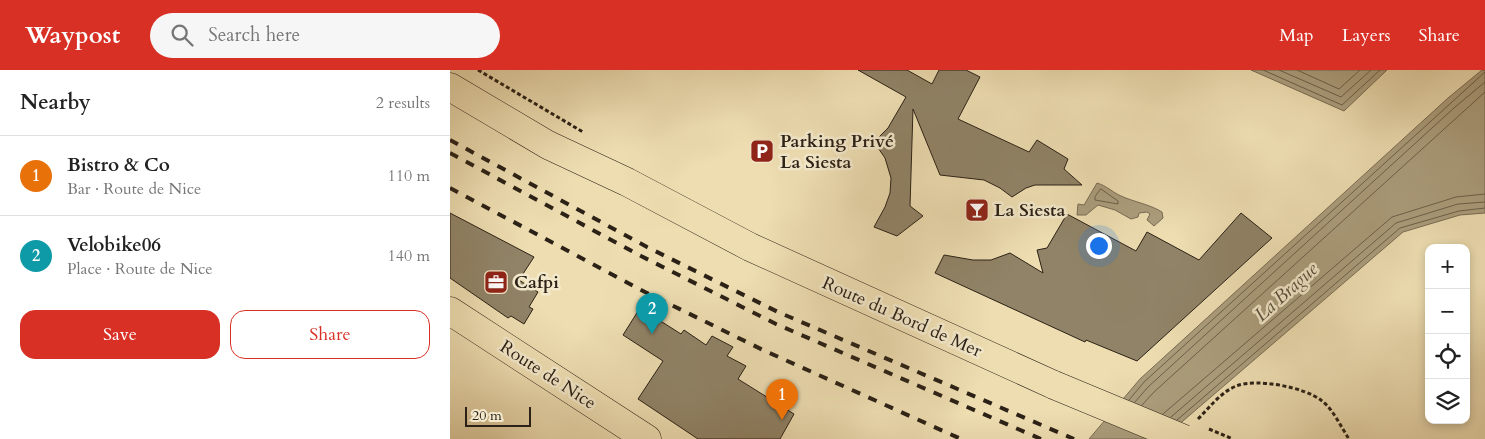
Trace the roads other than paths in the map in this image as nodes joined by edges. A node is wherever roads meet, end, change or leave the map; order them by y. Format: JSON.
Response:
{"nodes":[{"id":1,"x":451,"y":70,"type":"edge"},
{"id":2,"x":450,"y":88,"type":"edge"},
{"id":3,"x":627,"y":182,"type":"junction"},
{"id":4,"x":450,"y":311,"type":"edge"},
{"id":5,"x":647,"y":439,"type":"edge"},
{"id":6,"x":1184,"y":439,"type":"edge"}],
"edges":[{"from":1,"to":3,"type":"main road","name":"Route du Bord de Mer"},
{"from":2,"to":3,"type":"main road","name":"Route du Bord de Mer"},
{"from":3,"to":6,"type":"main road","name":"Route du Bord de Mer","bridge":true},
{"from":4,"to":5,"type":"main road","name":"Route de Nice"}]}
